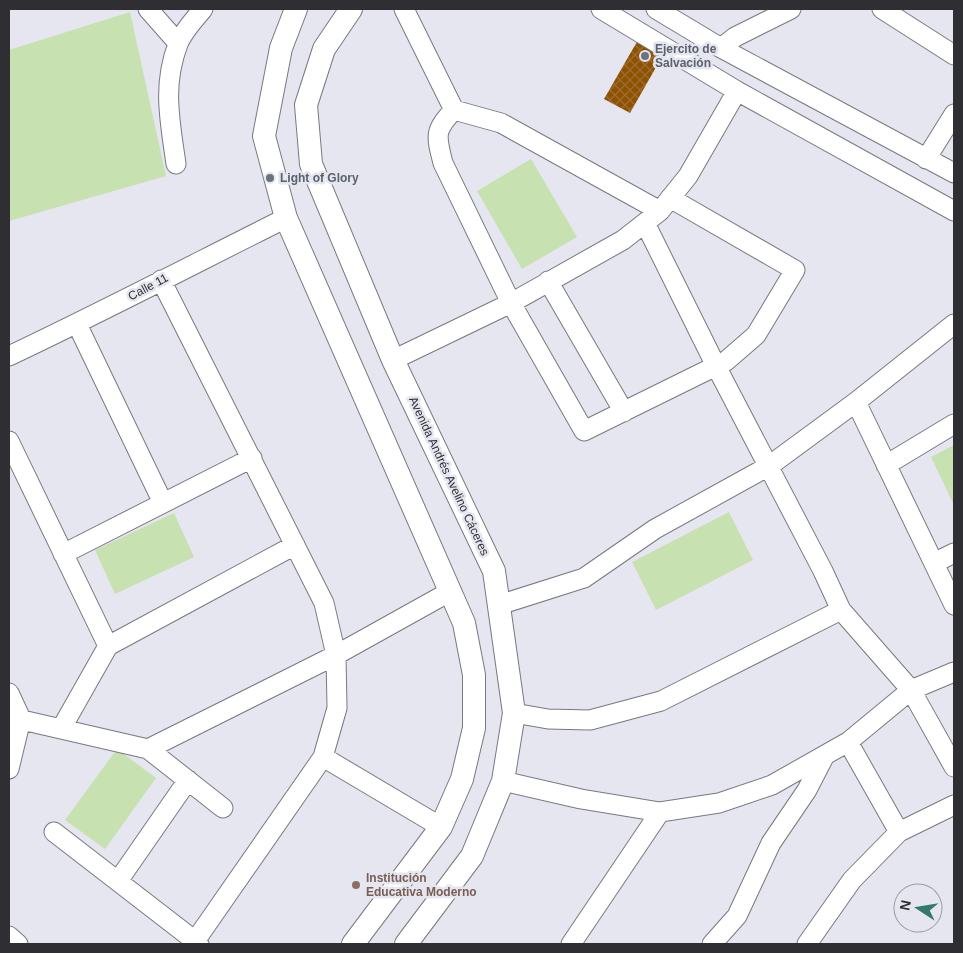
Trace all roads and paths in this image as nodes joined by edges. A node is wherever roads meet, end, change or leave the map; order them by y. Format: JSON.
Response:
{"nodes":[{"id":1,"x":148,"y":9,"type":"edge"},
{"id":2,"x":203,"y":9,"type":"edge"},
{"id":3,"x":296,"y":9,"type":"edge"},
{"id":4,"x":351,"y":9,"type":"edge"},
{"id":5,"x":404,"y":9,"type":"edge"},
{"id":6,"x":601,"y":9,"type":"edge"},
{"id":7,"x":656,"y":9,"type":"edge"},
{"id":8,"x":791,"y":9,"type":"edge"},
{"id":9,"x":882,"y":9,"type":"edge"},
{"id":10,"x":178,"y":43,"type":"junction"},
{"id":11,"x":721,"y":48,"type":"junction"},
{"id":12,"x":954,"y":55,"type":"edge"},
{"id":13,"x":737,"y":91,"type":"junction"},
{"id":14,"x":454,"y":110,"type":"junction"},
{"id":15,"x":954,"y":114,"type":"edge"},
{"id":16,"x":926,"y":159,"type":"junction"},
{"id":17,"x":176,"y":164,"type":"dead end"},
{"id":18,"x":954,"y":174,"type":"edge"},
{"id":19,"x":665,"y":205,"type":"junction"},
{"id":20,"x":954,"y":211,"type":"edge"},
{"id":21,"x":286,"y":218,"type":"junction"},
{"id":22,"x":645,"y":222,"type":"junction"},
{"id":23,"x":161,"y":280,"type":"junction"},
{"id":24,"x":548,"y":281,"type":"junction"},
{"id":25,"x":511,"y":303,"type":"junction"},
{"id":26,"x":76,"y":324,"type":"junction"},
{"id":27,"x":954,"y":324,"type":"edge"},
{"id":28,"x":9,"y":356,"type":"edge"},
{"id":29,"x":393,"y":360,"type":"junction"},
{"id":30,"x":716,"y":366,"type":"junction"},
{"id":31,"x":856,"y":402,"type":"junction"},
{"id":32,"x":624,"y":412,"type":"junction"},
{"id":33,"x":954,"y":424,"type":"edge"},
{"id":34,"x":9,"y":441,"type":"edge"},
{"id":35,"x":252,"y":458,"type":"junction"},
{"id":36,"x":886,"y":465,"type":"junction"},
{"id":37,"x":769,"y":466,"type":"junction"},
{"id":38,"x":163,"y":503,"type":"junction"},
{"id":39,"x":296,"y":545,"type":"junction"},
{"id":40,"x":954,"y":553,"type":"edge"},
{"id":41,"x":63,"y":554,"type":"junction"},
{"id":42,"x":934,"y":562,"type":"junction"},
{"id":43,"x":450,"y":591,"type":"junction"},
{"id":44,"x":499,"y":605,"type":"junction"},
{"id":45,"x":954,"y":605,"type":"edge"},
{"id":46,"x":841,"y":610,"type":"junction"},
{"id":47,"x":108,"y":646,"type":"junction"},
{"id":48,"x":336,"y":655,"type":"junction"},
{"id":49,"x":954,"y":672,"type":"edge"},
{"id":50,"x":911,"y":690,"type":"junction"},
{"id":51,"x":9,"y":693,"type":"edge"},
{"id":52,"x":514,"y":712,"type":"junction"},
{"id":53,"x":15,"y":718,"type":"edge"},
{"id":54,"x":61,"y":729,"type":"junction"},
{"id":55,"x":848,"y":742,"type":"junction"},
{"id":56,"x":148,"y":749,"type":"junction"},
{"id":57,"x":826,"y":755,"type":"junction"},
{"id":58,"x":323,"y":757,"type":"junction"},
{"id":59,"x":954,"y":767,"type":"edge"},
{"id":60,"x":9,"y":769,"type":"edge"},
{"id":61,"x":188,"y":780,"type":"junction"},
{"id":62,"x":504,"y":780,"type":"junction"},
{"id":63,"x":954,"y":805,"type":"edge"},
{"id":64,"x":223,"y":808,"type":"dead end"},
{"id":65,"x":660,"y":812,"type":"junction"},
{"id":66,"x":441,"y":827,"type":"junction"},
{"id":67,"x":54,"y":832,"type":"dead end"},
{"id":68,"x":899,"y":832,"type":"junction"},
{"id":69,"x":118,"y":881,"type":"junction"},
{"id":70,"x":9,"y":936,"type":"edge"},
{"id":71,"x":196,"y":943,"type":"edge"},
{"id":72,"x":18,"y":944,"type":"edge"},
{"id":73,"x":353,"y":944,"type":"edge"},
{"id":74,"x":406,"y":944,"type":"edge"},
{"id":75,"x":571,"y":944,"type":"edge"},
{"id":76,"x":712,"y":944,"type":"edge"},
{"id":77,"x":807,"y":944,"type":"edge"}],
"edges":[{"from":1,"to":10,"type":"street"},
{"from":2,"to":10,"type":"street"},
{"from":3,"to":21,"type":"street"},
{"from":4,"to":29,"type":"street","name":"Avenida Andrés Avelino Cáceres"},
{"from":5,"to":14,"type":"street"},
{"from":6,"to":13,"type":"street"},
{"from":7,"to":11,"type":"street"},
{"from":8,"to":11,"type":"street"},
{"from":9,"to":12,"type":"street"},
{"from":10,"to":17,"type":"street"},
{"from":11,"to":16,"type":"street"},
{"from":13,"to":19,"type":"street"},
{"from":13,"to":20,"type":"street"},
{"from":14,"to":19,"type":"street"},
{"from":14,"to":25,"type":"street"},
{"from":15,"to":16,"type":"street"},
{"from":16,"to":18,"type":"street"},
{"from":19,"to":22,"type":"street"},
{"from":19,"to":30,"type":"street"},
{"from":21,"to":23,"type":"street","name":"Calle 11"},
{"from":21,"to":43,"type":"street"},
{"from":22,"to":24,"type":"street"},
{"from":22,"to":30,"type":"street"},
{"from":23,"to":26,"type":"street","name":"Calle 11"},
{"from":23,"to":35,"type":"street"},
{"from":24,"to":25,"type":"street"},
{"from":24,"to":32,"type":"street"},
{"from":25,"to":29,"type":"street"},
{"from":25,"to":32,"type":"street"},
{"from":26,"to":28,"type":"street","name":"Calle 11"},
{"from":26,"to":38,"type":"street"},
{"from":27,"to":31,"type":"street"},
{"from":29,"to":44,"type":"street","name":"Avenida Andrés Avelino Cáceres"},
{"from":30,"to":32,"type":"street"},
{"from":30,"to":37,"type":"street"},
{"from":31,"to":36,"type":"street"},
{"from":31,"to":37,"type":"street"},
{"from":33,"to":36,"type":"street"},
{"from":34,"to":41,"type":"street"},
{"from":35,"to":38,"type":"street"},
{"from":35,"to":39,"type":"street"},
{"from":36,"to":42,"type":"street"},
{"from":37,"to":44,"type":"street"},
{"from":37,"to":46,"type":"street"},
{"from":38,"to":41,"type":"street"},
{"from":39,"to":47,"type":"street"},
{"from":39,"to":48,"type":"street"},
{"from":40,"to":42,"type":"street"},
{"from":41,"to":47,"type":"street"},
{"from":42,"to":45,"type":"street"},
{"from":43,"to":48,"type":"street"},
{"from":43,"to":66,"type":"street"},
{"from":44,"to":52,"type":"street","name":"Avenida Andrés Avelino Cáceres"},
{"from":46,"to":50,"type":"street"},
{"from":46,"to":52,"type":"street"},
{"from":47,"to":54,"type":"street"},
{"from":48,"to":56,"type":"street"},
{"from":48,"to":58,"type":"street"},
{"from":49,"to":50,"type":"street"},
{"from":50,"to":55,"type":"street"},
{"from":50,"to":59,"type":"street"},
{"from":51,"to":53,"type":"street"},
{"from":52,"to":62,"type":"street","name":"Avenida Andrés Avelino Cáceres"},
{"from":53,"to":54,"type":"street"},
{"from":53,"to":60,"type":"street"},
{"from":54,"to":56,"type":"street"},
{"from":55,"to":57,"type":"street"},
{"from":55,"to":68,"type":"street"},
{"from":56,"to":61,"type":"street"},
{"from":57,"to":65,"type":"street"},
{"from":57,"to":76,"type":"street"},
{"from":58,"to":66,"type":"street"},
{"from":58,"to":71,"type":"street"},
{"from":61,"to":64,"type":"street"},
{"from":61,"to":69,"type":"street"},
{"from":62,"to":65,"type":"street"},
{"from":62,"to":74,"type":"street","name":"Avenida Andrés Avelino Cáceres"},
{"from":63,"to":68,"type":"street"},
{"from":65,"to":75,"type":"street"},
{"from":66,"to":73,"type":"street"},
{"from":67,"to":69,"type":"street"},
{"from":68,"to":77,"type":"street"},
{"from":69,"to":71,"type":"street"},
{"from":70,"to":72,"type":"street"}]}
